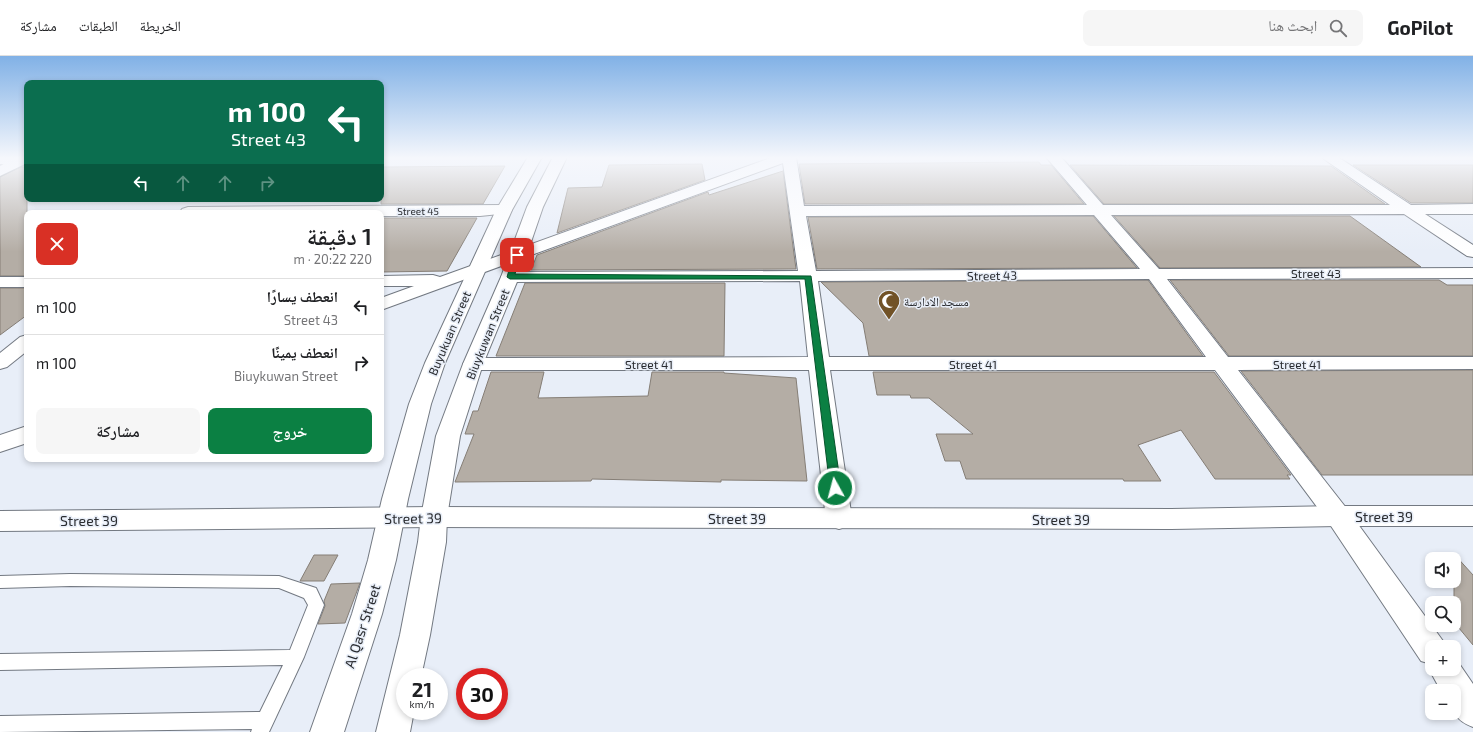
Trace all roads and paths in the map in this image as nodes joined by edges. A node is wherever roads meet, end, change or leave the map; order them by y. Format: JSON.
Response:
{"nodes":[{"id":1,"x":517,"y":189,"type":"edge"},
{"id":2,"x":544,"y":189,"type":"edge"},
{"id":3,"x":701,"y":189,"type":"edge"},
{"id":4,"x":793,"y":189,"type":"edge"},
{"id":5,"x":1080,"y":189,"type":"edge"},
{"id":6,"x":1377,"y":189,"type":"edge"},
{"id":7,"x":199,"y":202,"type":"edge"},
{"id":8,"x":1408,"y":209,"type":"junction"},
{"id":9,"x":1473,"y":209,"type":"edge"},
{"id":10,"x":189,"y":210,"type":"edge"},
{"id":11,"x":504,"y":210,"type":"junction"},
{"id":12,"x":1099,"y":210,"type":"junction"},
{"id":13,"x":384,"y":211,"type":"edge"},
{"id":14,"x":797,"y":211,"type":"junction"},
{"id":15,"x":1473,"y":252,"type":"edge"},
{"id":16,"x":517,"y":255,"type":"junction"},
{"id":17,"x":477,"y":270,"type":"junction"},
{"id":18,"x":1153,"y":273,"type":"junction"},
{"id":19,"x":1473,"y":273,"type":"edge"},
{"id":20,"x":510,"y":277,"type":"junction"},
{"id":21,"x":808,"y":277,"type":"junction"},
{"id":22,"x":384,"y":280,"type":"edge"},
{"id":23,"x":448,"y":280,"type":"junction"},
{"id":24,"x":0,"y":282,"type":"edge"},
{"id":25,"x":24,"y":282,"type":"edge"},
{"id":26,"x":384,"y":303,"type":"edge"},
{"id":27,"x":24,"y":343,"type":"edge"},
{"id":28,"x":0,"y":363,"type":"edge"},
{"id":29,"x":1473,"y":363,"type":"edge"},
{"id":30,"x":473,"y":364,"type":"junction"},
{"id":31,"x":819,"y":364,"type":"junction"},
{"id":32,"x":1223,"y":364,"type":"junction"},
{"id":33,"x":24,"y":435,"type":"edge"},
{"id":34,"x":0,"y":444,"type":"edge"},
{"id":35,"x":1338,"y":516,"type":"junction"},
{"id":36,"x":1473,"y":516,"type":"edge"},
{"id":37,"x":434,"y":517,"type":"junction"},
{"id":38,"x":390,"y":518,"type":"junction"},
{"id":39,"x":839,"y":519,"type":"junction"},
{"id":40,"x":0,"y":521,"type":"edge"},
{"id":41,"x":0,"y":582,"type":"edge"},
{"id":42,"x":1425,"y":641,"type":"edge"},
{"id":43,"x":296,"y":657,"type":"junction"},
{"id":44,"x":0,"y":662,"type":"edge"},
{"id":45,"x":1450,"y":676,"type":"edge"},
{"id":46,"x":1471,"y":705,"type":"edge"},
{"id":47,"x":0,"y":725,"type":"edge"},
{"id":48,"x":263,"y":726,"type":"edge"},
{"id":49,"x":326,"y":732,"type":"edge"},
{"id":50,"x":392,"y":732,"type":"edge"}],
"edges":[{"from":1,"to":11,"type":"street","name":"Buyukuan Street"},
{"from":2,"to":16,"type":"street","name":"Biuykuwan Street"},
{"from":3,"to":16,"type":"street"},
{"from":4,"to":14,"type":"street"},
{"from":5,"to":12,"type":"street"},
{"from":6,"to":8,"type":"street"},
{"from":7,"to":10,"type":"street"},
{"from":8,"to":9,"type":"street"},
{"from":8,"to":12,"type":"street"},
{"from":8,"to":15,"type":"street"},
{"from":11,"to":13,"type":"street","name":"Street 45"},
{"from":11,"to":17,"type":"street","name":"Buyukuan Street"},
{"from":12,"to":14,"type":"street"},
{"from":12,"to":18,"type":"street"},
{"from":14,"to":21,"type":"street"},
{"from":16,"to":17,"type":"street"},
{"from":16,"to":20,"type":"street","name":"Biuykuwan Street"},
{"from":17,"to":23,"type":"street"},
{"from":17,"to":38,"type":"street","name":"Buyukuan Street"},
{"from":18,"to":19,"type":"street","name":"Street 43"},
{"from":18,"to":21,"type":"street","name":"Street 43"},
{"from":18,"to":32,"type":"street"},
{"from":20,"to":21,"type":"street","name":"Street 43"},
{"from":20,"to":30,"type":"street","name":"Biuykuwan Street"},
{"from":21,"to":31,"type":"street"},
{"from":22,"to":23,"type":"street"},
{"from":23,"to":26,"type":"street"},
{"from":24,"to":25,"type":"street"},
{"from":27,"to":28,"type":"street"},
{"from":29,"to":32,"type":"street","name":"Street 41"},
{"from":30,"to":31,"type":"street","name":"Street 41"},
{"from":30,"to":37,"type":"street","name":"Biuykuwan Street"},
{"from":31,"to":32,"type":"street","name":"Street 41"},
{"from":31,"to":39,"type":"street"},
{"from":32,"to":35,"type":"street"},
{"from":33,"to":34,"type":"street"},
{"from":35,"to":36,"type":"street","name":"Street 39"},
{"from":35,"to":39,"type":"street","name":"Street 39"},
{"from":35,"to":42,"type":"street"},
{"from":37,"to":38,"type":"street","name":"Street 39"},
{"from":37,"to":39,"type":"street","name":"Street 39"},
{"from":37,"to":50,"type":"street"},
{"from":38,"to":40,"type":"street","name":"Street 39"},
{"from":38,"to":49,"type":"street","name":"Al Qasr Street"},
{"from":41,"to":43,"type":"lane"},
{"from":43,"to":44,"type":"lane"},
{"from":43,"to":48,"type":"lane"},
{"from":45,"to":46,"type":"street"},
{"from":47,"to":48,"type":"lane"}]}
